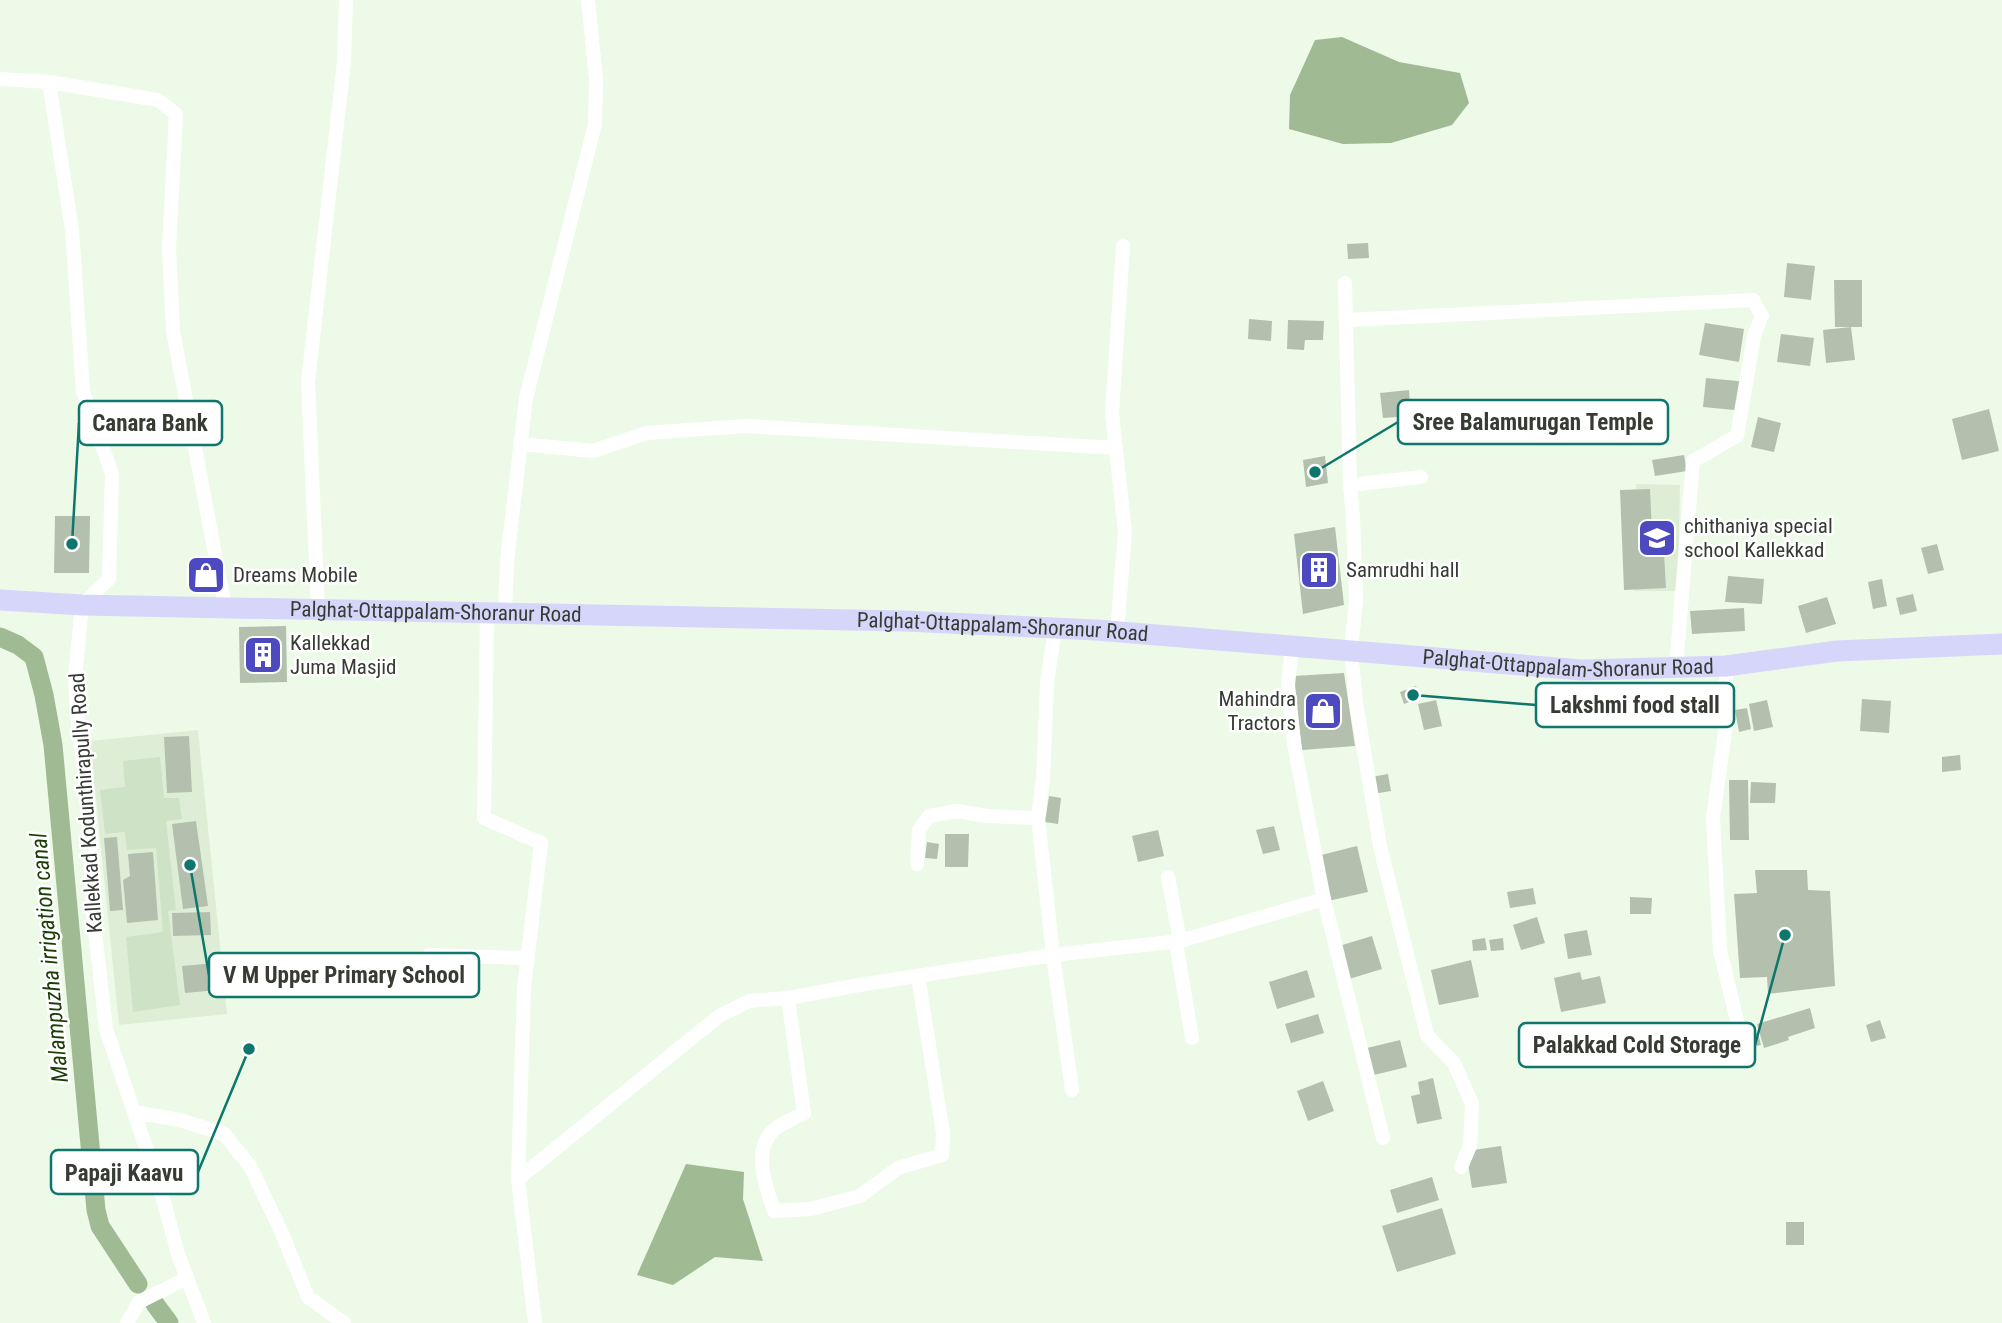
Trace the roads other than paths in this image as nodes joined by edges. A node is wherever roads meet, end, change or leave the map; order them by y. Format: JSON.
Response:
{"nodes":[{"id":1,"x":346,"y":0,"type":"edge"},
{"id":2,"x":589,"y":0,"type":"edge"},
{"id":3,"x":0,"y":79,"type":"edge"},
{"id":4,"x":50,"y":82,"type":"junction"},
{"id":5,"x":1123,"y":246,"type":"dead end"},
{"id":6,"x":1345,"y":283,"type":"dead end"},
{"id":7,"x":1346,"y":320,"type":"junction"},
{"id":8,"x":520,"y":444,"type":"junction"},
{"id":9,"x":1116,"y":448,"type":"junction"},
{"id":10,"x":1421,"y":477,"type":"dead end"},
{"id":11,"x":1350,"y":485,"type":"junction"},
{"id":12,"x":0,"y":600,"type":"edge"},
{"id":13,"x":82,"y":606,"type":"junction"},
{"id":14,"x":225,"y":607,"type":"junction"},
{"id":15,"x":318,"y":609,"type":"junction"},
{"id":16,"x":496,"y":613,"type":"junction"},
{"id":17,"x":1055,"y":629,"type":"junction"},
{"id":18,"x":1117,"y":632,"type":"junction"},
{"id":19,"x":2002,"y":644,"type":"edge"},
{"id":20,"x":1292,"y":646,"type":"junction"},
{"id":21,"x":1352,"y":651,"type":"junction"},
{"id":22,"x":1726,"y":666,"type":"junction"},
{"id":23,"x":1676,"y":667,"type":"junction"},
{"id":24,"x":1038,"y":818,"type":"junction"},
{"id":25,"x":917,"y":864,"type":"dead end"},
{"id":26,"x":1168,"y":877,"type":"dead end"},
{"id":27,"x":1324,"y":899,"type":"junction"},
{"id":28,"x":1178,"y":942,"type":"junction"},
{"id":29,"x":429,"y":954,"type":"dead end"},
{"id":30,"x":1053,"y":955,"type":"junction"},
{"id":31,"x":528,"y":958,"type":"junction"},
{"id":32,"x":918,"y":976,"type":"junction"},
{"id":33,"x":788,"y":999,"type":"junction"},
{"id":34,"x":1738,"y":1025,"type":"dead end"},
{"id":35,"x":1192,"y":1038,"type":"dead end"},
{"id":36,"x":1072,"y":1090,"type":"dead end"},
{"id":37,"x":134,"y":1112,"type":"junction"},
{"id":38,"x":1383,"y":1138,"type":"dead end"},
{"id":39,"x":1461,"y":1167,"type":"dead end"},
{"id":40,"x":518,"y":1179,"type":"junction"},
{"id":41,"x":187,"y":1278,"type":"junction"},
{"id":42,"x":127,"y":1323,"type":"edge"},
{"id":43,"x":204,"y":1323,"type":"edge"},
{"id":44,"x":344,"y":1323,"type":"edge"},
{"id":45,"x":535,"y":1323,"type":"edge"}],
"edges":[{"from":1,"to":15,"type":"street"},
{"from":2,"to":8,"type":"street"},
{"from":3,"to":4,"type":"street"},
{"from":4,"to":13,"type":"street"},
{"from":4,"to":14,"type":"street"},
{"from":5,"to":9,"type":"street"},
{"from":6,"to":7,"type":"street"},
{"from":7,"to":11,"type":"street"},
{"from":7,"to":23,"type":"street"},
{"from":8,"to":9,"type":"street"},
{"from":8,"to":16,"type":"street"},
{"from":9,"to":18,"type":"street"},
{"from":10,"to":11,"type":"street"},
{"from":11,"to":21,"type":"street"},
{"from":12,"to":13,"type":"main road","name":"Palghat-Ottappalam-Shoranur Road"},
{"from":13,"to":14,"type":"main road","name":"Palghat-Ottappalam-Shoranur Road"},
{"from":13,"to":37,"type":"street","name":"Kallekkad Kodunthirapully Road"},
{"from":14,"to":15,"type":"main road","name":"Palghat-Ottappalam-Shoranur Road"},
{"from":15,"to":16,"type":"main road","name":"Palghat-Ottappalam-Shoranur Road"},
{"from":16,"to":17,"type":"main road","name":"Palghat-Ottappalam-Shoranur Road"},
{"from":16,"to":31,"type":"street"},
{"from":17,"to":18,"type":"main road","name":"Palghat-Ottappalam-Shoranur Road"},
{"from":17,"to":24,"type":"street"},
{"from":18,"to":20,"type":"main road","name":"Palghat-Ottappalam-Shoranur Road"},
{"from":19,"to":22,"type":"main road","name":"Palghat-Ottappalam-Shoranur Road"},
{"from":20,"to":21,"type":"main road","name":"Palghat-Ottappalam-Shoranur Road"},
{"from":20,"to":27,"type":"street"},
{"from":21,"to":23,"type":"main road","name":"Palghat-Ottappalam-Shoranur Road"},
{"from":21,"to":39,"type":"street"},
{"from":22,"to":23,"type":"main road","name":"Palghat-Ottappalam-Shoranur Road"},
{"from":22,"to":34,"type":"street"},
{"from":24,"to":25,"type":"street"},
{"from":24,"to":30,"type":"street"},
{"from":26,"to":28,"type":"street"},
{"from":27,"to":28,"type":"street"},
{"from":27,"to":38,"type":"street"},
{"from":28,"to":30,"type":"street"},
{"from":28,"to":35,"type":"street"},
{"from":29,"to":31,"type":"street"},
{"from":30,"to":32,"type":"street"},
{"from":30,"to":36,"type":"street"},
{"from":31,"to":40,"type":"street"},
{"from":32,"to":33,"type":"street"},
{"from":32,"to":33,"type":"street"},
{"from":33,"to":40,"type":"street"},
{"from":37,"to":41,"type":"street","name":"Kallekkad Kodunthirapully Road"},
{"from":37,"to":44,"type":"street"},
{"from":40,"to":45,"type":"street"},
{"from":41,"to":42,"type":"street"},
{"from":41,"to":43,"type":"street","name":"Kallekkad Kodunthirapully Road"}]}
